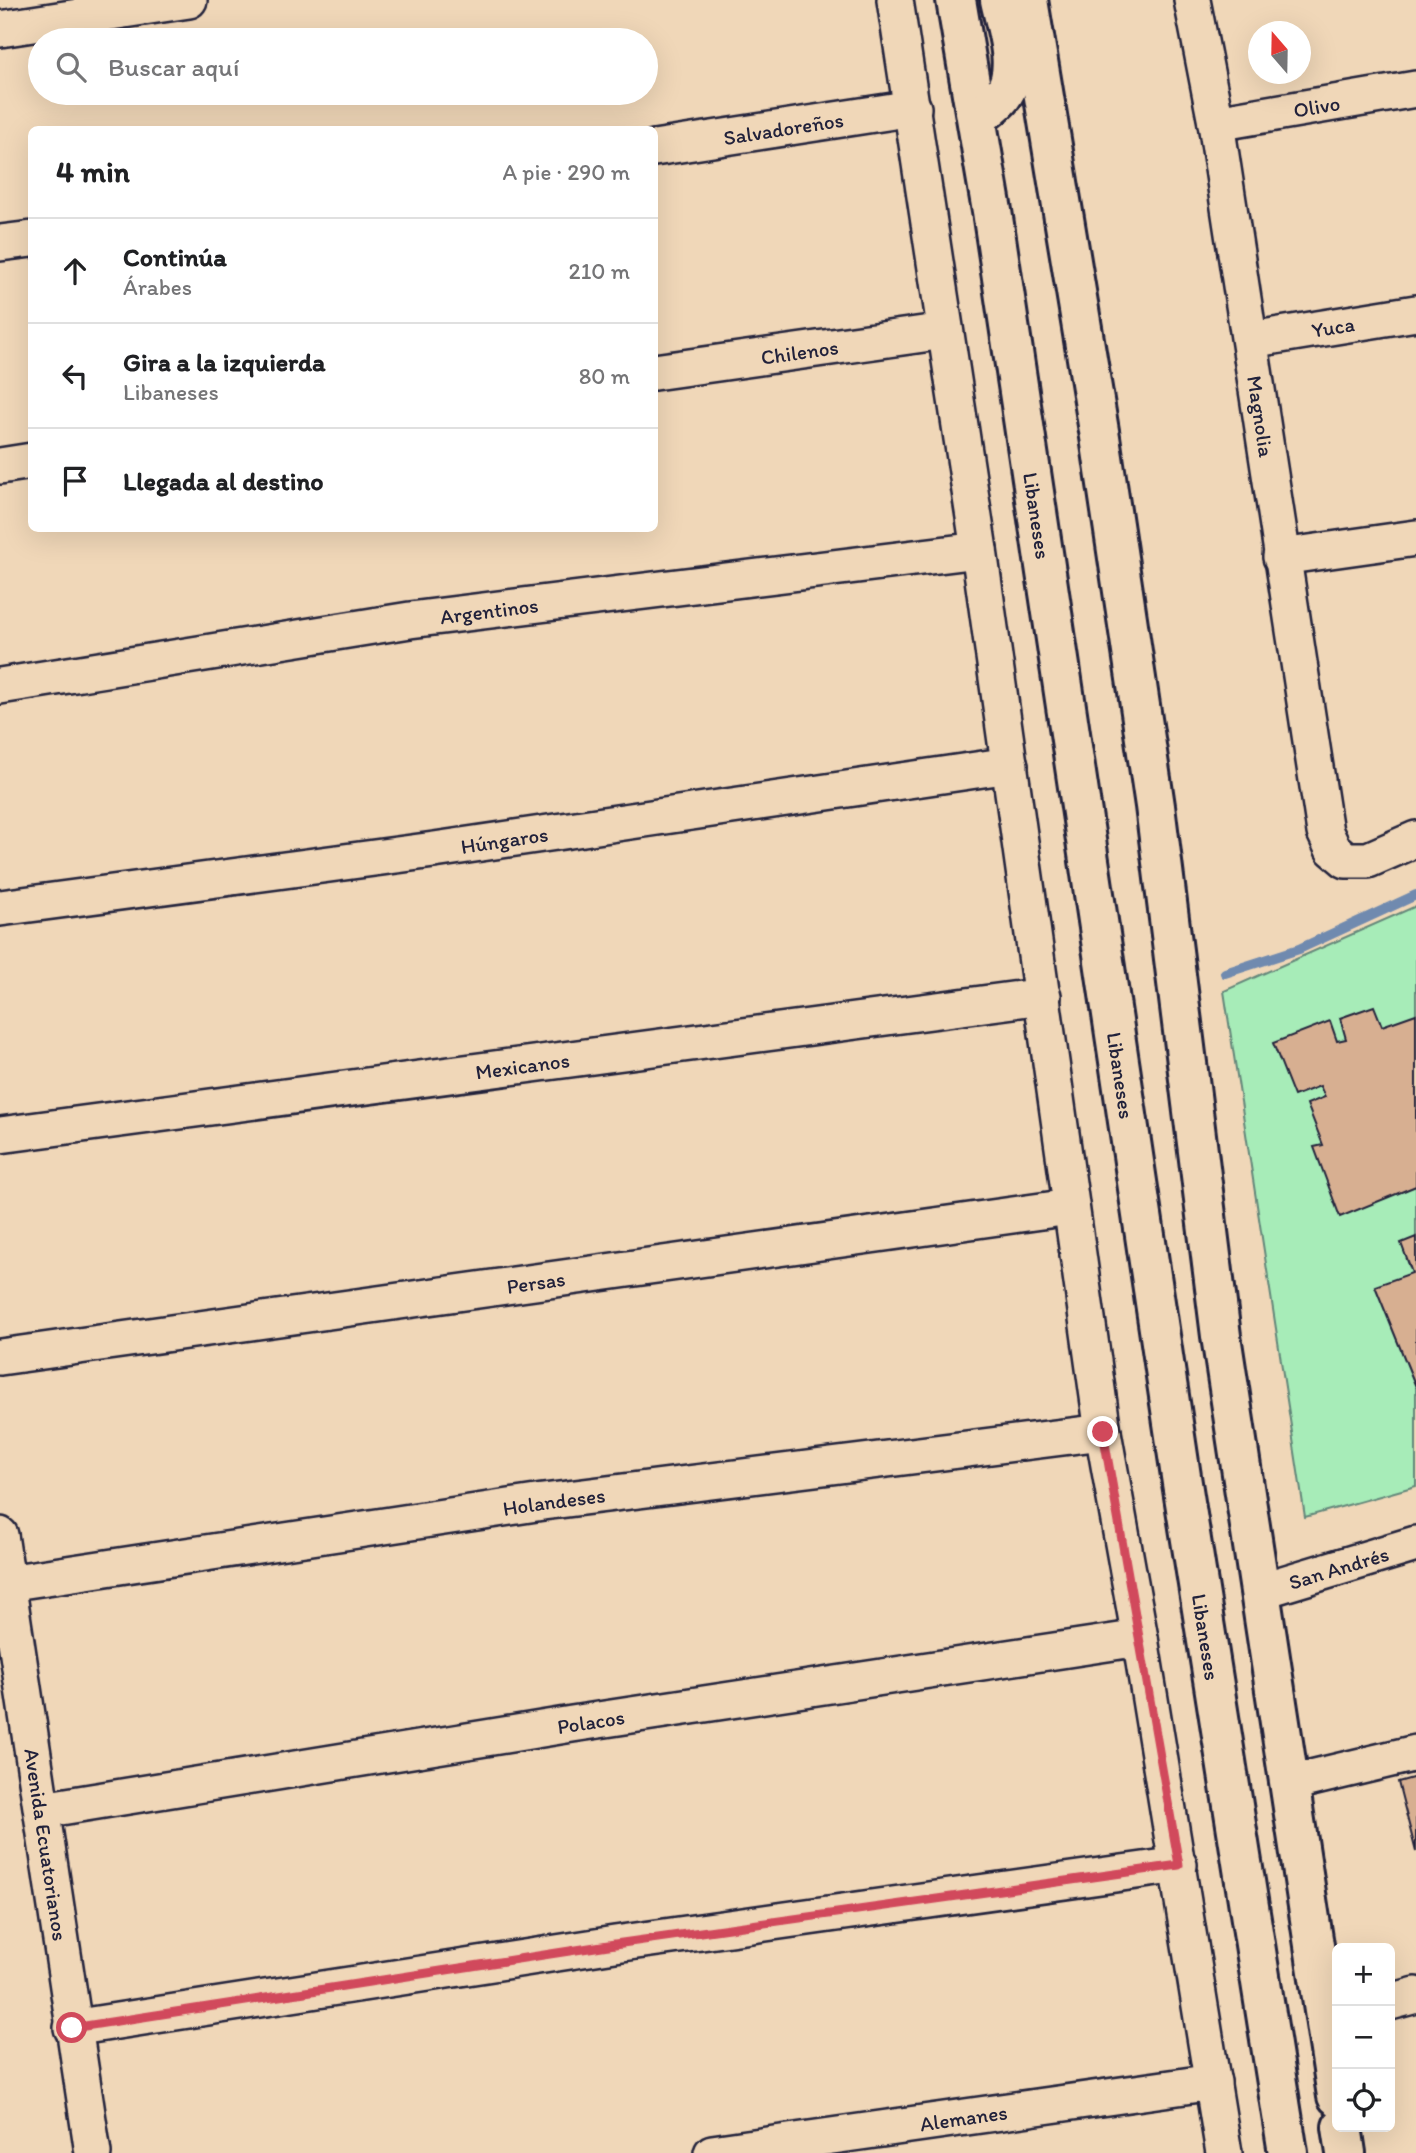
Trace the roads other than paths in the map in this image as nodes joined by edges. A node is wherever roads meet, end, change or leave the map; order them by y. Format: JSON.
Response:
{"nodes":[{"id":1,"x":189,"y":0,"type":"edge"},
{"id":2,"x":895,"y":0,"type":"edge"},
{"id":3,"x":956,"y":0,"type":"edge"},
{"id":4,"x":1000,"y":0,"type":"edge"},
{"id":5,"x":1028,"y":0,"type":"edge"},
{"id":6,"x":1192,"y":0,"type":"edge"},
{"id":7,"x":0,"y":29,"type":"edge"},
{"id":8,"x":1416,"y":89,"type":"edge"},
{"id":9,"x":913,"y":108,"type":"junction"},
{"id":10,"x":977,"y":118,"type":"junction"},
{"id":11,"x":1216,"y":123,"type":"junction"},
{"id":12,"x":658,"y":147,"type":"edge"},
{"id":13,"x":28,"y":240,"type":"edge"},
{"id":14,"x":0,"y":243,"type":"edge"},
{"id":15,"x":1416,"y":313,"type":"edge"},
{"id":16,"x":945,"y":331,"type":"junction"},
{"id":17,"x":1250,"y":340,"type":"junction"},
{"id":18,"x":658,"y":371,"type":"edge"},
{"id":19,"x":28,"y":462,"type":"edge"},
{"id":20,"x":0,"y":466,"type":"edge"},
{"id":21,"x":1416,"y":538,"type":"edge"},
{"id":22,"x":979,"y":550,"type":"junction"},
{"id":23,"x":1281,"y":557,"type":"junction"},
{"id":24,"x":0,"y":686,"type":"edge"},
{"id":25,"x":1010,"y":765,"type":"junction"},
{"id":26,"x":1416,"y":839,"type":"edge"},
{"id":27,"x":0,"y":908,"type":"edge"},
{"id":28,"x":1043,"y":996,"type":"junction"},
{"id":29,"x":0,"y":1135,"type":"edge"},
{"id":30,"x":1070,"y":1207,"type":"junction"},
{"id":31,"x":0,"y":1357,"type":"edge"},
{"id":32,"x":1103,"y":1432,"type":"junction"},
{"id":33,"x":0,"y":1535,"type":"edge"},
{"id":34,"x":1416,"y":1544,"type":"edge"},
{"id":35,"x":7,"y":1583,"type":"junction"},
{"id":36,"x":1260,"y":1591,"type":"junction"},
{"id":37,"x":1140,"y":1638,"type":"junction"},
{"id":38,"x":11,"y":1672,"type":"edge"},
{"id":39,"x":1416,"y":1753,"type":"edge"},
{"id":40,"x":1290,"y":1783,"type":"junction"},
{"id":41,"x":41,"y":1810,"type":"junction"},
{"id":42,"x":1179,"y":1865,"type":"junction"},
{"id":43,"x":1416,"y":1995,"type":"edge"},
{"id":44,"x":1395,"y":2000,"type":"edge"},
{"id":45,"x":1332,"y":2017,"type":"edge"},
{"id":46,"x":72,"y":2028,"type":"junction"},
{"id":47,"x":1213,"y":2082,"type":"junction"},
{"id":48,"x":1343,"y":2132,"type":"edge"},
{"id":49,"x":93,"y":2153,"type":"edge"},
{"id":50,"x":712,"y":2153,"type":"edge"},
{"id":51,"x":1224,"y":2153,"type":"edge"},
{"id":52,"x":1289,"y":2153,"type":"edge"},
{"id":53,"x":1346,"y":2153,"type":"edge"}],
"edges":[{"from":1,"to":7,"type":"street"},
{"from":2,"to":9,"type":"street"},
{"from":3,"to":10,"type":"main road","name":"Libaneses"},
{"from":4,"to":10,"type":"main road"},
{"from":5,"to":36,"type":"main road"},
{"from":6,"to":11,"type":"street","name":"Magnolia"},
{"from":8,"to":11,"type":"street","name":"Olivo"},
{"from":9,"to":12,"type":"street","name":"Salvadoreños"},
{"from":9,"to":16,"type":"street"},
{"from":10,"to":52,"type":"main road","name":"Libaneses"},
{"from":11,"to":17,"type":"street","name":"Magnolia"},
{"from":13,"to":14,"type":"street"},
{"from":15,"to":17,"type":"street","name":"Yuca"},
{"from":16,"to":18,"type":"street","name":"Chilenos"},
{"from":16,"to":22,"type":"street"},
{"from":17,"to":23,"type":"street","name":"Magnolia"},
{"from":19,"to":20,"type":"street"},
{"from":21,"to":23,"type":"street"},
{"from":22,"to":24,"type":"street","name":"Argentinos"},
{"from":22,"to":25,"type":"street"},
{"from":23,"to":26,"type":"street","name":"Magnolia"},
{"from":25,"to":27,"type":"street","name":"Húngaros"},
{"from":25,"to":28,"type":"street"},
{"from":28,"to":29,"type":"street","name":"Mexicanos"},
{"from":28,"to":30,"type":"street"},
{"from":30,"to":31,"type":"street","name":"Persas"},
{"from":30,"to":32,"type":"street"},
{"from":32,"to":35,"type":"street","name":"Holandeses"},
{"from":32,"to":37,"type":"street"},
{"from":33,"to":35,"type":"street","name":"Avenida Ecuatorianos"},
{"from":34,"to":36,"type":"street","name":"San Andrés"},
{"from":35,"to":38,"type":"street","name":"Avenida Ecuatorianos"},
{"from":36,"to":40,"type":"main road"},
{"from":37,"to":41,"type":"street","name":"Polacos"},
{"from":37,"to":42,"type":"street"},
{"from":38,"to":41,"type":"street","name":"Avenida Ecuatorianos"},
{"from":39,"to":40,"type":"street"},
{"from":40,"to":45,"type":"main road"},
{"from":41,"to":46,"type":"street","name":"Avenida Ecuatorianos"},
{"from":42,"to":46,"type":"street"},
{"from":42,"to":47,"type":"street"},
{"from":43,"to":44,"type":"street"},
{"from":46,"to":49,"type":"street","name":"Avenida Ecuatorianos"},
{"from":47,"to":50,"type":"street","name":"Alemanes"},
{"from":47,"to":51,"type":"street"},
{"from":48,"to":53,"type":"main road"}]}
